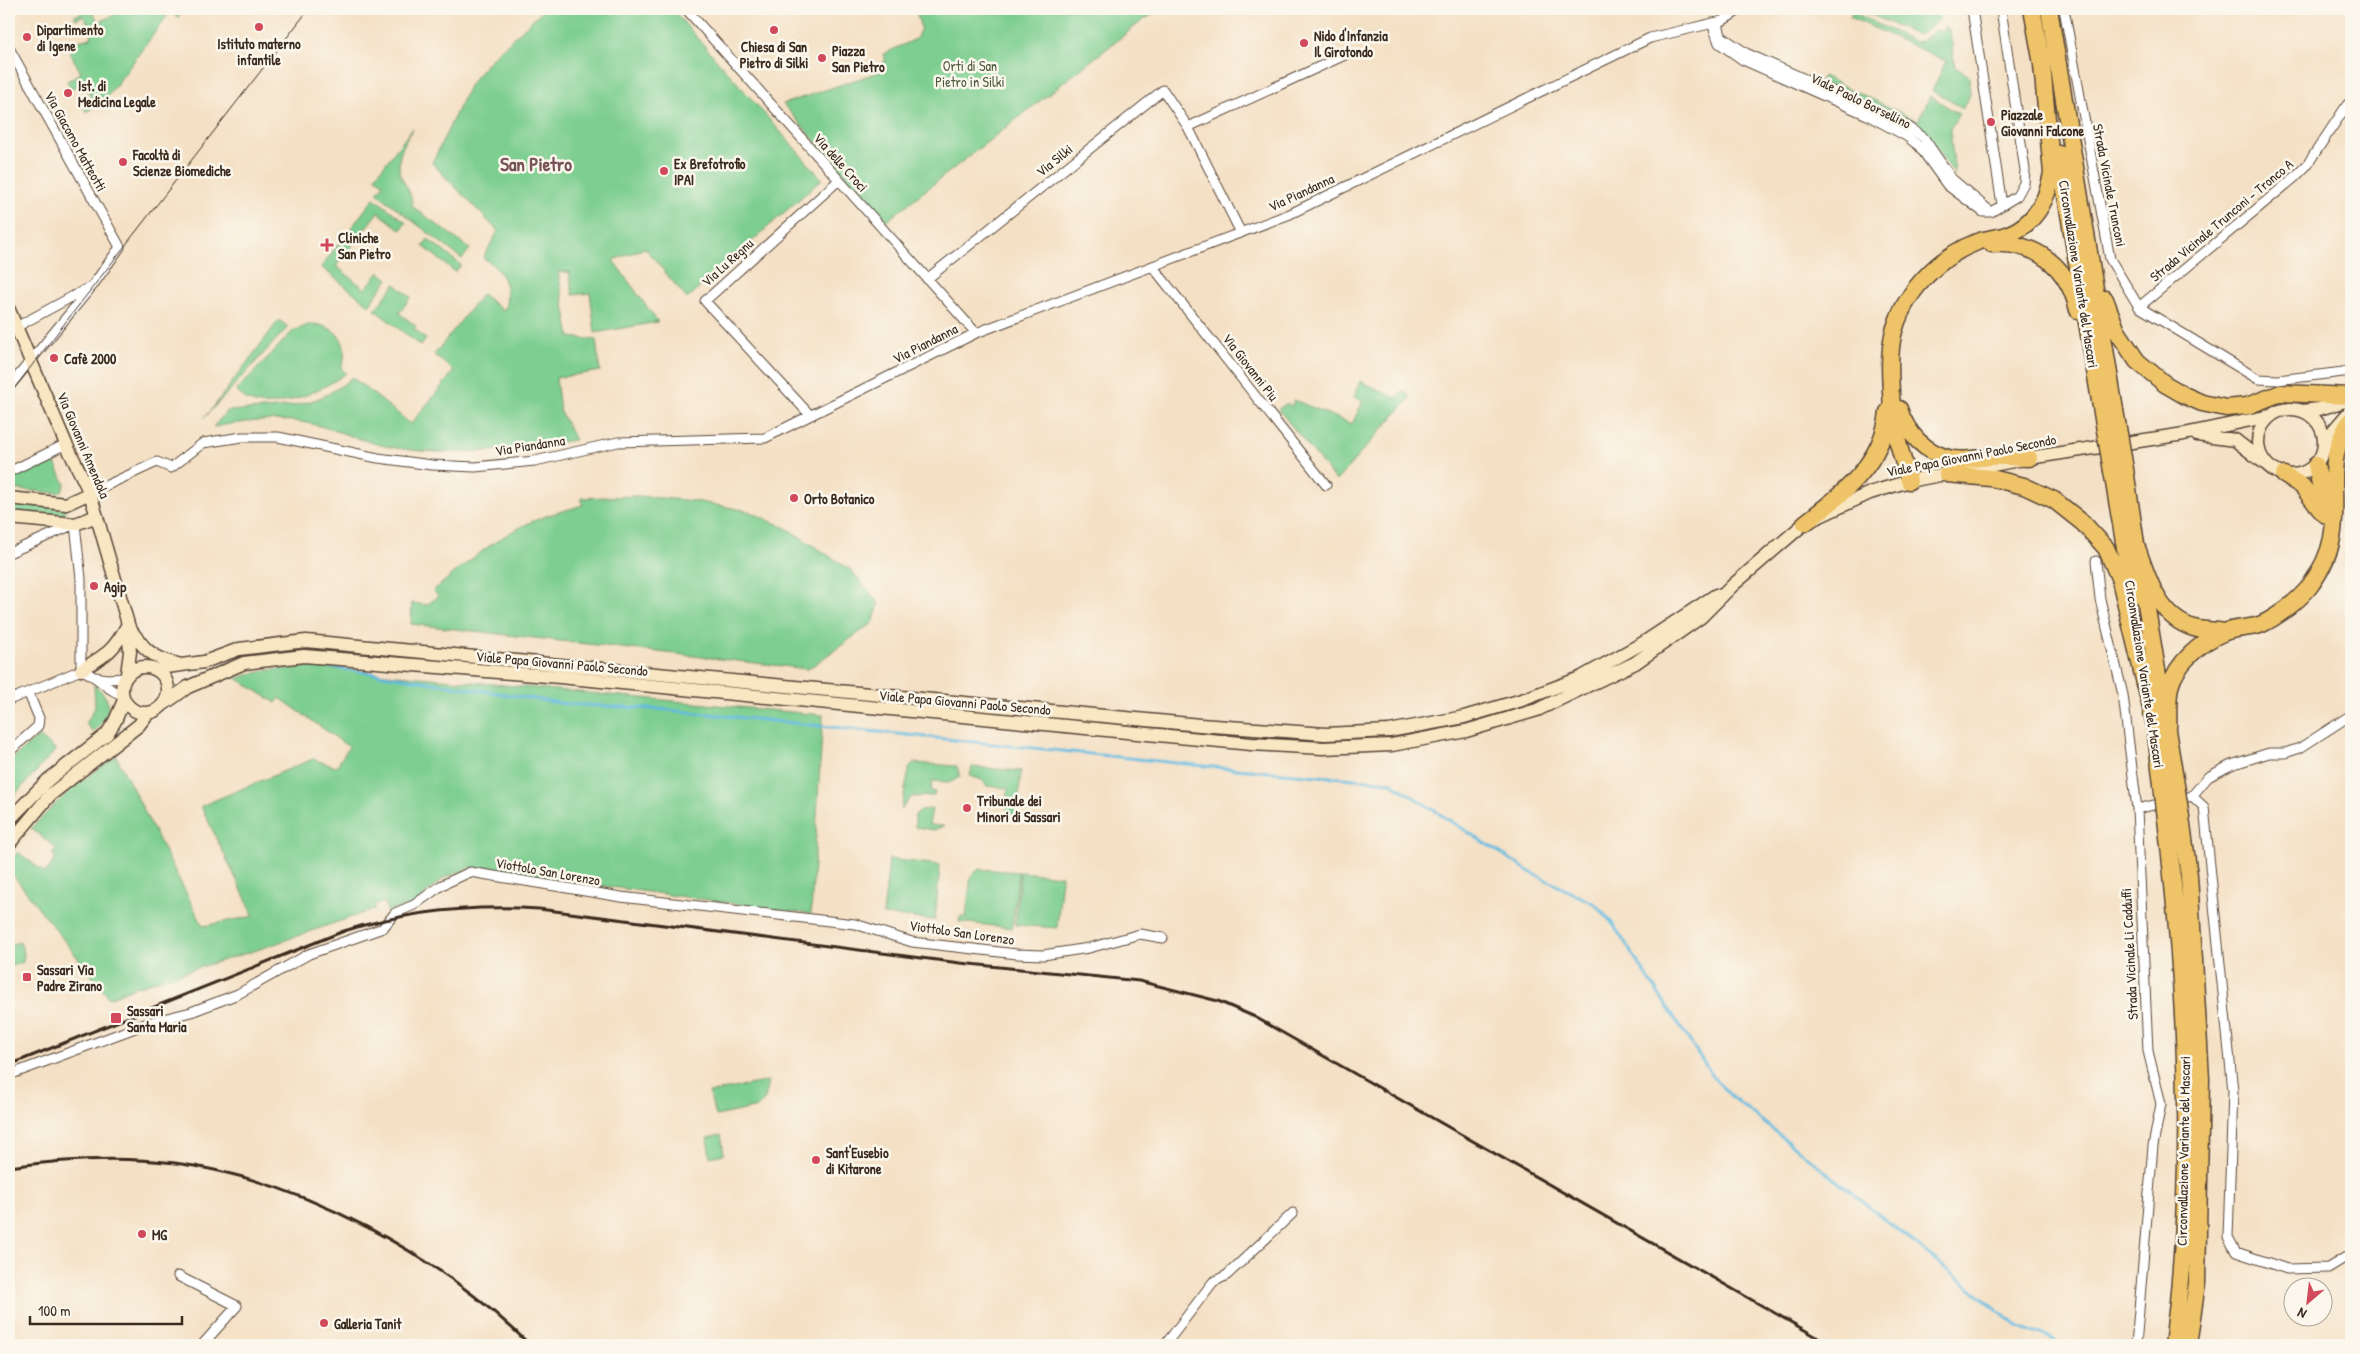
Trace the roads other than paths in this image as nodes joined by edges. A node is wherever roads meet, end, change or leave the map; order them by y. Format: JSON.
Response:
{"nodes":[{"id":1,"x":686,"y":9,"type":"edge"},
{"id":2,"x":1740,"y":9,"type":"edge"},
{"id":3,"x":1972,"y":9,"type":"edge"},
{"id":4,"x":2001,"y":9,"type":"edge"},
{"id":5,"x":2032,"y":9,"type":"edge"},
{"id":6,"x":2061,"y":9,"type":"edge"},
{"id":7,"x":1715,"y":22,"type":"junction"},
{"id":8,"x":9,"y":48,"type":"edge"},
{"id":9,"x":2041,"y":54,"type":"junction"},
{"id":10,"x":1345,"y":55,"type":"dead end"},
{"id":11,"x":2351,"y":102,"type":"edge"},
{"id":12,"x":1188,"y":127,"type":"junction"},
{"id":13,"x":839,"y":180,"type":"junction"},
{"id":14,"x":2002,"y":205,"type":"junction"},
{"id":15,"x":2084,"y":222,"type":"junction"},
{"id":16,"x":1241,"y":233,"type":"junction"},
{"id":17,"x":1965,"y":249,"type":"junction"},
{"id":18,"x":1153,"y":266,"type":"junction"},
{"id":19,"x":927,"y":280,"type":"junction"},
{"id":20,"x":93,"y":286,"type":"junction"},
{"id":21,"x":2139,"y":307,"type":"junction"},
{"id":22,"x":9,"y":310,"type":"edge"},
{"id":23,"x":13,"y":329,"type":"edge"},
{"id":24,"x":976,"y":333,"type":"junction"},
{"id":25,"x":30,"y":360,"type":"junction"},
{"id":26,"x":2351,"y":371,"type":"edge"},
{"id":27,"x":1891,"y":385,"type":"junction"},
{"id":28,"x":9,"y":387,"type":"edge"},
{"id":29,"x":2351,"y":397,"type":"edge"},
{"id":30,"x":2302,"y":410,"type":"junction"},
{"id":31,"x":2351,"y":410,"type":"edge"},
{"id":32,"x":2109,"y":412,"type":"junction"},
{"id":33,"x":810,"y":415,"type":"junction"},
{"id":34,"x":2270,"y":416,"type":"junction"},
{"id":35,"x":2351,"y":420,"type":"edge"},
{"id":36,"x":2184,"y":434,"type":"junction"},
{"id":37,"x":66,"y":444,"type":"junction"},
{"id":38,"x":2324,"y":446,"type":"junction"},
{"id":39,"x":2029,"y":458,"type":"junction"},
{"id":40,"x":2266,"y":464,"type":"junction"},
{"id":41,"x":2316,"y":465,"type":"junction"},
{"id":42,"x":2119,"y":470,"type":"junction"},
{"id":43,"x":9,"y":472,"type":"edge"},
{"id":44,"x":1947,"y":474,"type":"junction"},
{"id":45,"x":2284,"y":475,"type":"junction"},
{"id":46,"x":1909,"y":481,"type":"junction"},
{"id":47,"x":1326,"y":485,"type":"dead end"},
{"id":48,"x":90,"y":493,"type":"junction"},
{"id":49,"x":9,"y":498,"type":"edge"},
{"id":50,"x":97,"y":516,"type":"junction"},
{"id":51,"x":9,"y":518,"type":"edge"},
{"id":52,"x":2327,"y":518,"type":"junction"},
{"id":53,"x":1805,"y":523,"type":"junction"},
{"id":54,"x":74,"y":524,"type":"junction"},
{"id":55,"x":2135,"y":542,"type":"junction"},
{"id":56,"x":9,"y":553,"type":"edge"},
{"id":57,"x":2096,"y":561,"type":"dead end"},
{"id":58,"x":2324,"y":563,"type":"junction"},
{"id":59,"x":1734,"y":585,"type":"junction"},
{"id":60,"x":128,"y":624,"type":"junction"},
{"id":61,"x":2225,"y":632,"type":"junction"},
{"id":62,"x":151,"y":653,"type":"junction"},
{"id":63,"x":182,"y":665,"type":"junction"},
{"id":64,"x":81,"y":670,"type":"junction"},
{"id":65,"x":157,"y":670,"type":"junction"},
{"id":66,"x":95,"y":676,"type":"junction"},
{"id":67,"x":126,"y":676,"type":"junction"},
{"id":68,"x":28,"y":692,"type":"junction"},
{"id":69,"x":119,"y":699,"type":"junction"},
{"id":70,"x":9,"y":700,"type":"edge"},
{"id":71,"x":164,"y":704,"type":"junction"},
{"id":72,"x":148,"y":713,"type":"junction"},
{"id":73,"x":2351,"y":715,"type":"edge"},
{"id":74,"x":2162,"y":729,"type":"junction"},
{"id":75,"x":9,"y":752,"type":"edge"},
{"id":76,"x":2177,"y":793,"type":"junction"},
{"id":77,"x":2137,"y":809,"type":"junction"},
{"id":78,"x":2174,"y":818,"type":"junction"},
{"id":79,"x":9,"y":820,"type":"edge"},
{"id":80,"x":9,"y":844,"type":"edge"},
{"id":81,"x":1163,"y":938,"type":"dead end"},
{"id":82,"x":9,"y":1076,"type":"edge"},
{"id":83,"x":1293,"y":1213,"type":"dead end"},
{"id":84,"x":2351,"y":1254,"type":"edge"},
{"id":85,"x":178,"y":1276,"type":"dead end"},
{"id":86,"x":202,"y":1345,"type":"edge"},
{"id":87,"x":1165,"y":1345,"type":"edge"},
{"id":88,"x":2136,"y":1345,"type":"edge"},
{"id":89,"x":2173,"y":1345,"type":"edge"},
{"id":90,"x":2188,"y":1345,"type":"edge"}],
"edges":[{"from":1,"to":13,"type":"street","name":"Via delle Croci"},
{"from":2,"to":7,"type":"street","name":"Via Piandanna"},
{"from":3,"to":14,"type":"street"},
{"from":4,"to":14,"type":"street"},
{"from":5,"to":9,"type":"highway","name":"Circonvallazione Variante del Mascari"},
{"from":6,"to":15,"type":"highway","name":"Circonvallazione Variante del Mascari"},
{"from":6,"to":21,"type":"street","name":"Strada Vicinale Trunconi"},
{"from":7,"to":14,"type":"street","name":"Viale Paolo Borsellino"},
{"from":7,"to":16,"type":"street","name":"Via Piandanna"},
{"from":8,"to":20,"type":"street","name":"Via Giacomo Matteotti"},
{"from":9,"to":17,"type":"highway"},
{"from":9,"to":32,"type":"highway","name":"Circonvallazione Variante del Mascari"},
{"from":10,"to":12,"type":"street"},
{"from":11,"to":21,"type":"street","name":"Strada Vicinale Trunconi - Tronco A"},
{"from":12,"to":16,"type":"street","name":"Via Silki"},
{"from":12,"to":19,"type":"street","name":"Via Silki"},
{"from":13,"to":19,"type":"street","name":"Via delle Croci"},
{"from":13,"to":33,"type":"street","name":"Via Lu Regnu"},
{"from":15,"to":29,"type":"highway"},
{"from":15,"to":32,"type":"highway","name":"Circonvallazione Variante del Mascari"},
{"from":16,"to":18,"type":"street","name":"Via Piandanna"},
{"from":17,"to":27,"type":"highway"},
{"from":17,"to":32,"type":"highway"},
{"from":18,"to":24,"type":"street","name":"Via Piandanna"},
{"from":18,"to":47,"type":"street","name":"Via Giovanni Piu"},
{"from":19,"to":24,"type":"street","name":"Via delle Croci"},
{"from":20,"to":23,"type":"street"},
{"from":20,"to":25,"type":"street"},
{"from":21,"to":26,"type":"street","name":"Strada Vicinale Trunconi"},
{"from":22,"to":23,"type":"main road","name":"Via Giovanni Amendola"},
{"from":23,"to":25,"type":"main road","name":"Via Giovanni Amendola"},
{"from":24,"to":33,"type":"street","name":"Via Piandanna"},
{"from":25,"to":28,"type":"street"},
{"from":25,"to":37,"type":"main road","name":"Via Giovanni Amendola"},
{"from":27,"to":39,"type":"highway"},
{"from":27,"to":46,"type":"highway"},
{"from":27,"to":53,"type":"highway"},
{"from":29,"to":30,"type":"main road"},
{"from":30,"to":34,"type":"main road"},
{"from":30,"to":38,"type":"main road"},
{"from":31,"to":38,"type":"main road"},
{"from":32,"to":42,"type":"highway","name":"Circonvallazione Variante del Mascari","bridge":true},
{"from":33,"to":48,"type":"street","name":"Via Piandanna"},
{"from":34,"to":36,"type":"main road","name":"Viale Papa Giovanni Paolo Secondo"},
{"from":34,"to":40,"type":"main road"},
{"from":35,"to":58,"type":"highway"},
{"from":36,"to":39,"type":"main road","name":"Viale Papa Giovanni Paolo Secondo"},
{"from":36,"to":40,"type":"main road","name":"Viale Papa Giovanni Paolo Secondo"},
{"from":37,"to":43,"type":"street"},
{"from":37,"to":48,"type":"main road","name":"Via Giovanni Amendola"},
{"from":38,"to":41,"type":"main road"},
{"from":39,"to":44,"type":"main road","name":"Viale Papa Giovanni Paolo Secondo"},
{"from":40,"to":45,"type":"main road"},
{"from":41,"to":45,"type":"main road"},
{"from":41,"to":52,"type":"highway"},
{"from":42,"to":55,"type":"highway","name":"Circonvallazione Variante del Mascari"},
{"from":42,"to":74,"type":"highway","name":"Circonvallazione Variante del Mascari"},
{"from":44,"to":46,"type":"main road","name":"Viale Papa Giovanni Paolo Secondo"},
{"from":44,"to":74,"type":"highway"},
{"from":45,"to":52,"type":"highway"},
{"from":46,"to":53,"type":"main road","name":"Viale Papa Giovanni Paolo Secondo"},
{"from":48,"to":49,"type":"main road"},
{"from":48,"to":50,"type":"main road","name":"Via Giovanni Amendola"},
{"from":50,"to":54,"type":"main road"},
{"from":50,"to":60,"type":"main road","name":"Via Giovanni Amendola"},
{"from":51,"to":54,"type":"main road"},
{"from":52,"to":58,"type":"highway"},
{"from":53,"to":59,"type":"main road","name":"Viale Papa Giovanni Paolo Secondo"},
{"from":54,"to":56,"type":"street"},
{"from":54,"to":64,"type":"street"},
{"from":55,"to":61,"type":"highway"},
{"from":55,"to":74,"type":"highway","name":"Circonvallazione Variante del Mascari"},
{"from":57,"to":77,"type":"street","name":"Strada Vicinale Li Cadduffi"},
{"from":58,"to":61,"type":"highway"},
{"from":59,"to":63,"type":"main road","name":"Viale Papa Giovanni Paolo Secondo"},
{"from":59,"to":71,"type":"main road","name":"Viale Papa Giovanni Paolo Secondo"},
{"from":60,"to":62,"type":"main road","name":"Via Giovanni Amendola"},
{"from":60,"to":64,"type":"main road"},
{"from":60,"to":67,"type":"main road","name":"Via Giovanni Amendola"},
{"from":61,"to":74,"type":"highway"},
{"from":62,"to":63,"type":"main road"},
{"from":62,"to":65,"type":"main road","name":"Via Giovanni Amendola"},
{"from":63,"to":65,"type":"main road","name":"Viale Papa Giovanni Paolo Secondo"},
{"from":64,"to":66,"type":"street"},
{"from":64,"to":68,"type":"street"},
{"from":65,"to":67,"type":"main road"},
{"from":65,"to":71,"type":"main road"},
{"from":66,"to":67,"type":"street"},
{"from":66,"to":69,"type":"street"},
{"from":67,"to":69,"type":"main road"},
{"from":68,"to":70,"type":"street"},
{"from":68,"to":75,"type":"street"},
{"from":69,"to":72,"type":"main road"},
{"from":69,"to":79,"type":"main road"},
{"from":71,"to":72,"type":"main road"},
{"from":72,"to":80,"type":"main road"},
{"from":73,"to":76,"type":"street"},
{"from":74,"to":76,"type":"highway","name":"Circonvallazione Variante del Mascari"},
{"from":76,"to":77,"type":"street"},
{"from":76,"to":78,"type":"highway","name":"Circonvallazione Variante del Mascari","bridge":true},
{"from":76,"to":84,"type":"street"},
{"from":77,"to":88,"type":"street","name":"Strada Vicinale Li Cadduffi"},
{"from":78,"to":89,"type":"highway","name":"Circonvallazione Variante del Mascari"},
{"from":78,"to":90,"type":"highway","name":"Circonvallazione Variante del Mascari"},
{"from":81,"to":82,"type":"street","name":"Viottolo San Lorenzo"},
{"from":83,"to":87,"type":"street"},
{"from":85,"to":86,"type":"street"}]}
